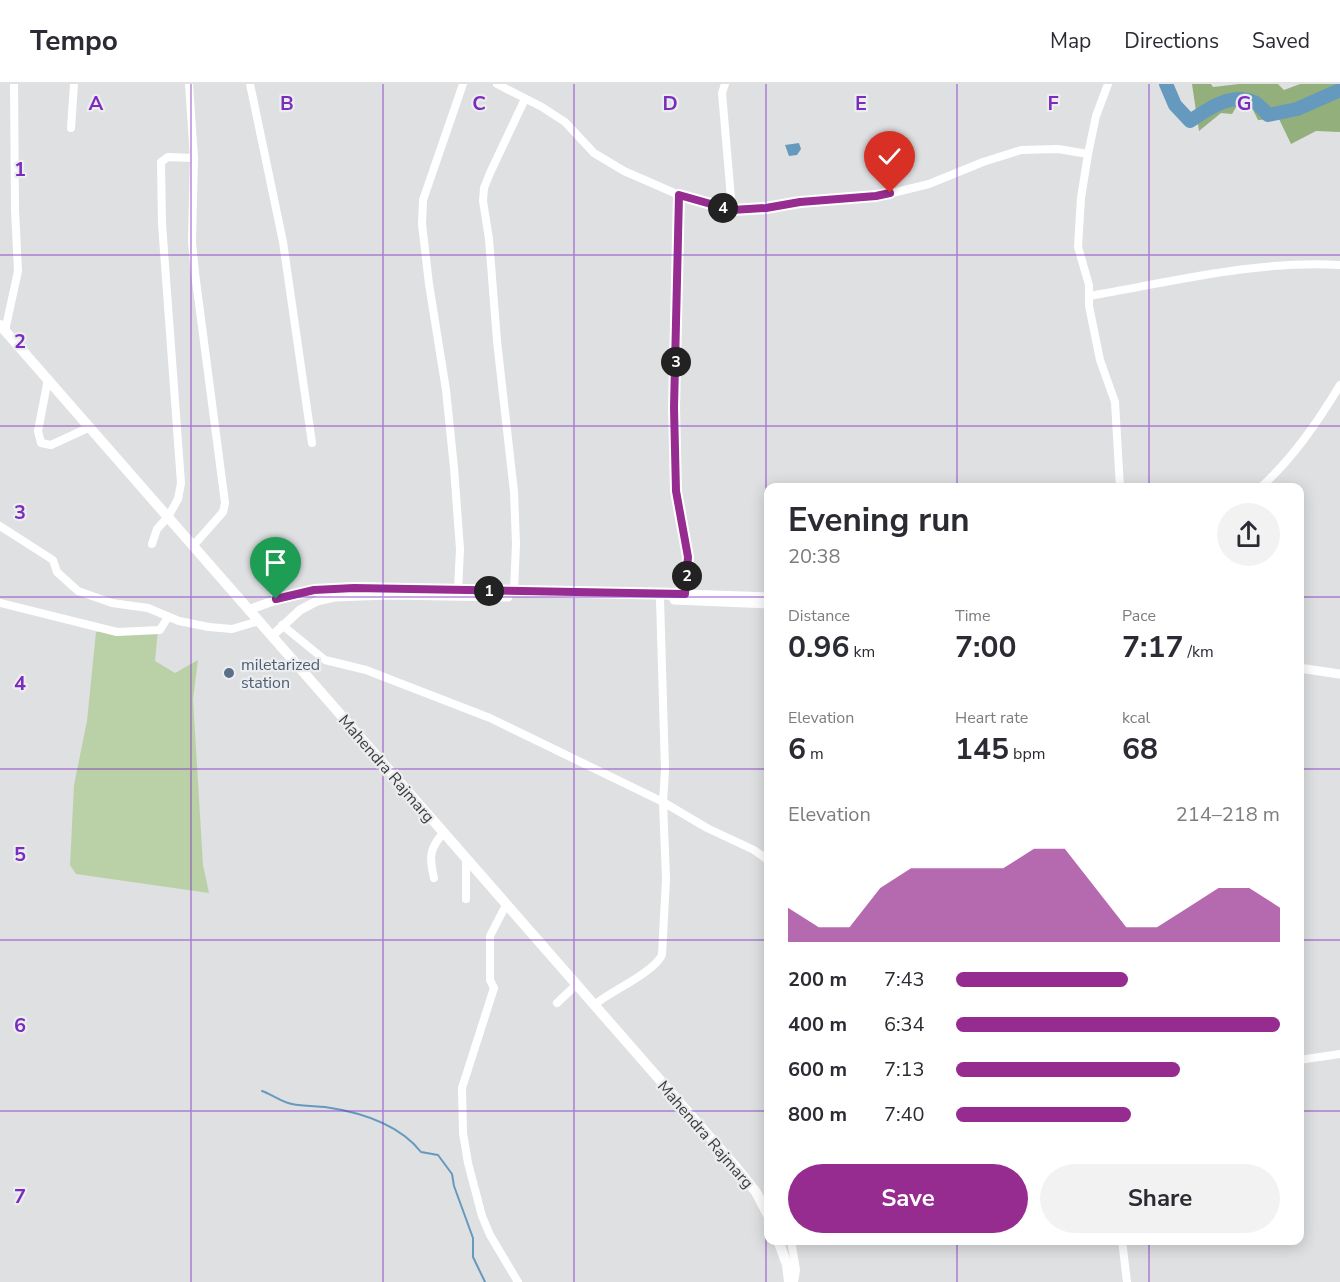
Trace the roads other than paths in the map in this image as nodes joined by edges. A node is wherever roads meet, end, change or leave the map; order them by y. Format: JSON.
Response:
{"nodes":[{"id":1,"x":15,"y":84,"type":"edge"},
{"id":2,"x":74,"y":84,"type":"edge"},
{"id":3,"x":189,"y":84,"type":"edge"},
{"id":4,"x":250,"y":84,"type":"edge"},
{"id":5,"x":463,"y":84,"type":"edge"},
{"id":6,"x":497,"y":84,"type":"edge"},
{"id":7,"x":726,"y":84,"type":"edge"},
{"id":8,"x":1108,"y":84,"type":"edge"},
{"id":9,"x":525,"y":99,"type":"junction"},
{"id":10,"x":71,"y":128,"type":"dead end"},
{"id":11,"x":1088,"y":154,"type":"junction"},
{"id":12,"x":194,"y":158,"type":"junction"},
{"id":13,"x":679,"y":195,"type":"junction"},
{"id":14,"x":732,"y":210,"type":"junction"},
{"id":15,"x":1340,"y":265,"type":"edge"},
{"id":16,"x":1089,"y":296,"type":"junction"},
{"id":17,"x":3,"y":328,"type":"edge"},
{"id":18,"x":48,"y":379,"type":"junction"},
{"id":19,"x":1340,"y":385,"type":"edge"},
{"id":20,"x":90,"y":428,"type":"junction"},
{"id":21,"x":312,"y":443,"type":"dead end"},
{"id":22,"x":1120,"y":483,"type":"edge"},
{"id":23,"x":1265,"y":483,"type":"edge"},
{"id":24,"x":168,"y":517,"type":"junction"},
{"id":25,"x":0,"y":526,"type":"edge"},
{"id":26,"x":153,"y":544,"type":"dead end"},
{"id":27,"x":193,"y":546,"type":"junction"},
{"id":28,"x":458,"y":590,"type":"junction"},
{"id":29,"x":514,"y":591,"type":"junction"},
{"id":30,"x":685,"y":594,"type":"junction"},
{"id":31,"x":764,"y":597,"type":"edge"},
{"id":32,"x":660,"y":599,"type":"junction"},
{"id":33,"x":0,"y":603,"type":"edge"},
{"id":34,"x":764,"y":604,"type":"edge"},
{"id":35,"x":249,"y":610,"type":"junction"},
{"id":36,"x":168,"y":616,"type":"junction"},
{"id":37,"x":259,"y":621,"type":"junction"},
{"id":38,"x":282,"y":625,"type":"junction"},
{"id":39,"x":272,"y":636,"type":"junction"},
{"id":40,"x":1304,"y":664,"type":"edge"},
{"id":41,"x":1304,"y":669,"type":"edge"},
{"id":42,"x":1340,"y":669,"type":"edge"},
{"id":43,"x":1340,"y":674,"type":"edge"},
{"id":44,"x":663,"y":802,"type":"junction"},
{"id":45,"x":444,"y":832,"type":"junction"},
{"id":46,"x":764,"y":857,"type":"edge"},
{"id":47,"x":466,"y":858,"type":"junction"},
{"id":48,"x":434,"y":878,"type":"dead end"},
{"id":49,"x":466,"y":899,"type":"dead end"},
{"id":50,"x":506,"y":905,"type":"junction"},
{"id":51,"x":576,"y":985,"type":"junction"},
{"id":52,"x":557,"y":1003,"type":"dead end"},
{"id":53,"x":594,"y":1005,"type":"junction"},
{"id":54,"x":1340,"y":1054,"type":"edge"},
{"id":55,"x":1304,"y":1059,"type":"edge"},
{"id":56,"x":764,"y":1207,"type":"edge"},
{"id":57,"x":780,"y":1245,"type":"edge"},
{"id":58,"x":792,"y":1245,"type":"edge"},
{"id":59,"x":1123,"y":1245,"type":"edge"},
{"id":60,"x":518,"y":1282,"type":"edge"},
{"id":61,"x":789,"y":1282,"type":"edge"},
{"id":62,"x":794,"y":1282,"type":"edge"},
{"id":63,"x":1127,"y":1282,"type":"edge"}],
"edges":[{"from":1,"to":17,"type":"street"},
{"from":2,"to":10,"type":"street"},
{"from":3,"to":12,"type":"street"},
{"from":4,"to":21,"type":"street"},
{"from":5,"to":28,"type":"street"},
{"from":6,"to":9,"type":"street"},
{"from":7,"to":14,"type":"street"},
{"from":8,"to":11,"type":"street"},
{"from":9,"to":13,"type":"street"},
{"from":9,"to":29,"type":"street"},
{"from":11,"to":14,"type":"street"},
{"from":11,"to":16,"type":"street"},
{"from":12,"to":24,"type":"street"},
{"from":12,"to":27,"type":"street"},
{"from":13,"to":14,"type":"street"},
{"from":13,"to":30,"type":"street"},
{"from":15,"to":16,"type":"street"},
{"from":16,"to":22,"type":"street"},
{"from":17,"to":18,"type":"highway","name":"Mahendra Rajmarg"},
{"from":18,"to":20,"type":"highway","name":"Mahendra Rajmarg"},
{"from":18,"to":20,"type":"street"},
{"from":19,"to":23,"type":"street"},
{"from":20,"to":24,"type":"highway","name":"Mahendra Rajmarg"},
{"from":24,"to":26,"type":"street"},
{"from":24,"to":27,"type":"highway","name":"Mahendra Rajmarg"},
{"from":25,"to":36,"type":"street"},
{"from":27,"to":35,"type":"highway","name":"Mahendra Rajmarg"},
{"from":28,"to":29,"type":"main road"},
{"from":28,"to":35,"type":"main road"},
{"from":29,"to":30,"type":"main road"},
{"from":30,"to":31,"type":"main road"},
{"from":32,"to":34,"type":"main road"},
{"from":32,"to":38,"type":"main road"},
{"from":32,"to":44,"type":"street"},
{"from":33,"to":36,"type":"street"},
{"from":35,"to":37,"type":"highway","name":"Mahendra Rajmarg"},
{"from":36,"to":37,"type":"street"},
{"from":37,"to":39,"type":"highway","name":"Mahendra Rajmarg"},
{"from":38,"to":39,"type":"main road"},
{"from":38,"to":44,"type":"street"},
{"from":39,"to":45,"type":"highway","name":"Mahendra Rajmarg"},
{"from":40,"to":42,"type":"main road"},
{"from":41,"to":43,"type":"main road"},
{"from":44,"to":46,"type":"street"},
{"from":44,"to":53,"type":"street"},
{"from":45,"to":47,"type":"highway","name":"Mahendra Rajmarg"},
{"from":45,"to":48,"type":"street"},
{"from":47,"to":49,"type":"street"},
{"from":47,"to":50,"type":"highway","name":"Mahendra Rajmarg"},
{"from":50,"to":51,"type":"highway","name":"Mahendra Rajmarg"},
{"from":50,"to":60,"type":"street"},
{"from":51,"to":52,"type":"street"},
{"from":51,"to":53,"type":"highway","name":"Mahendra Rajmarg"},
{"from":53,"to":56,"type":"highway","name":"Mahendra Rajmarg"},
{"from":54,"to":55,"type":"street"},
{"from":57,"to":61,"type":"highway"},
{"from":58,"to":62,"type":"street"},
{"from":59,"to":63,"type":"street"}]}
